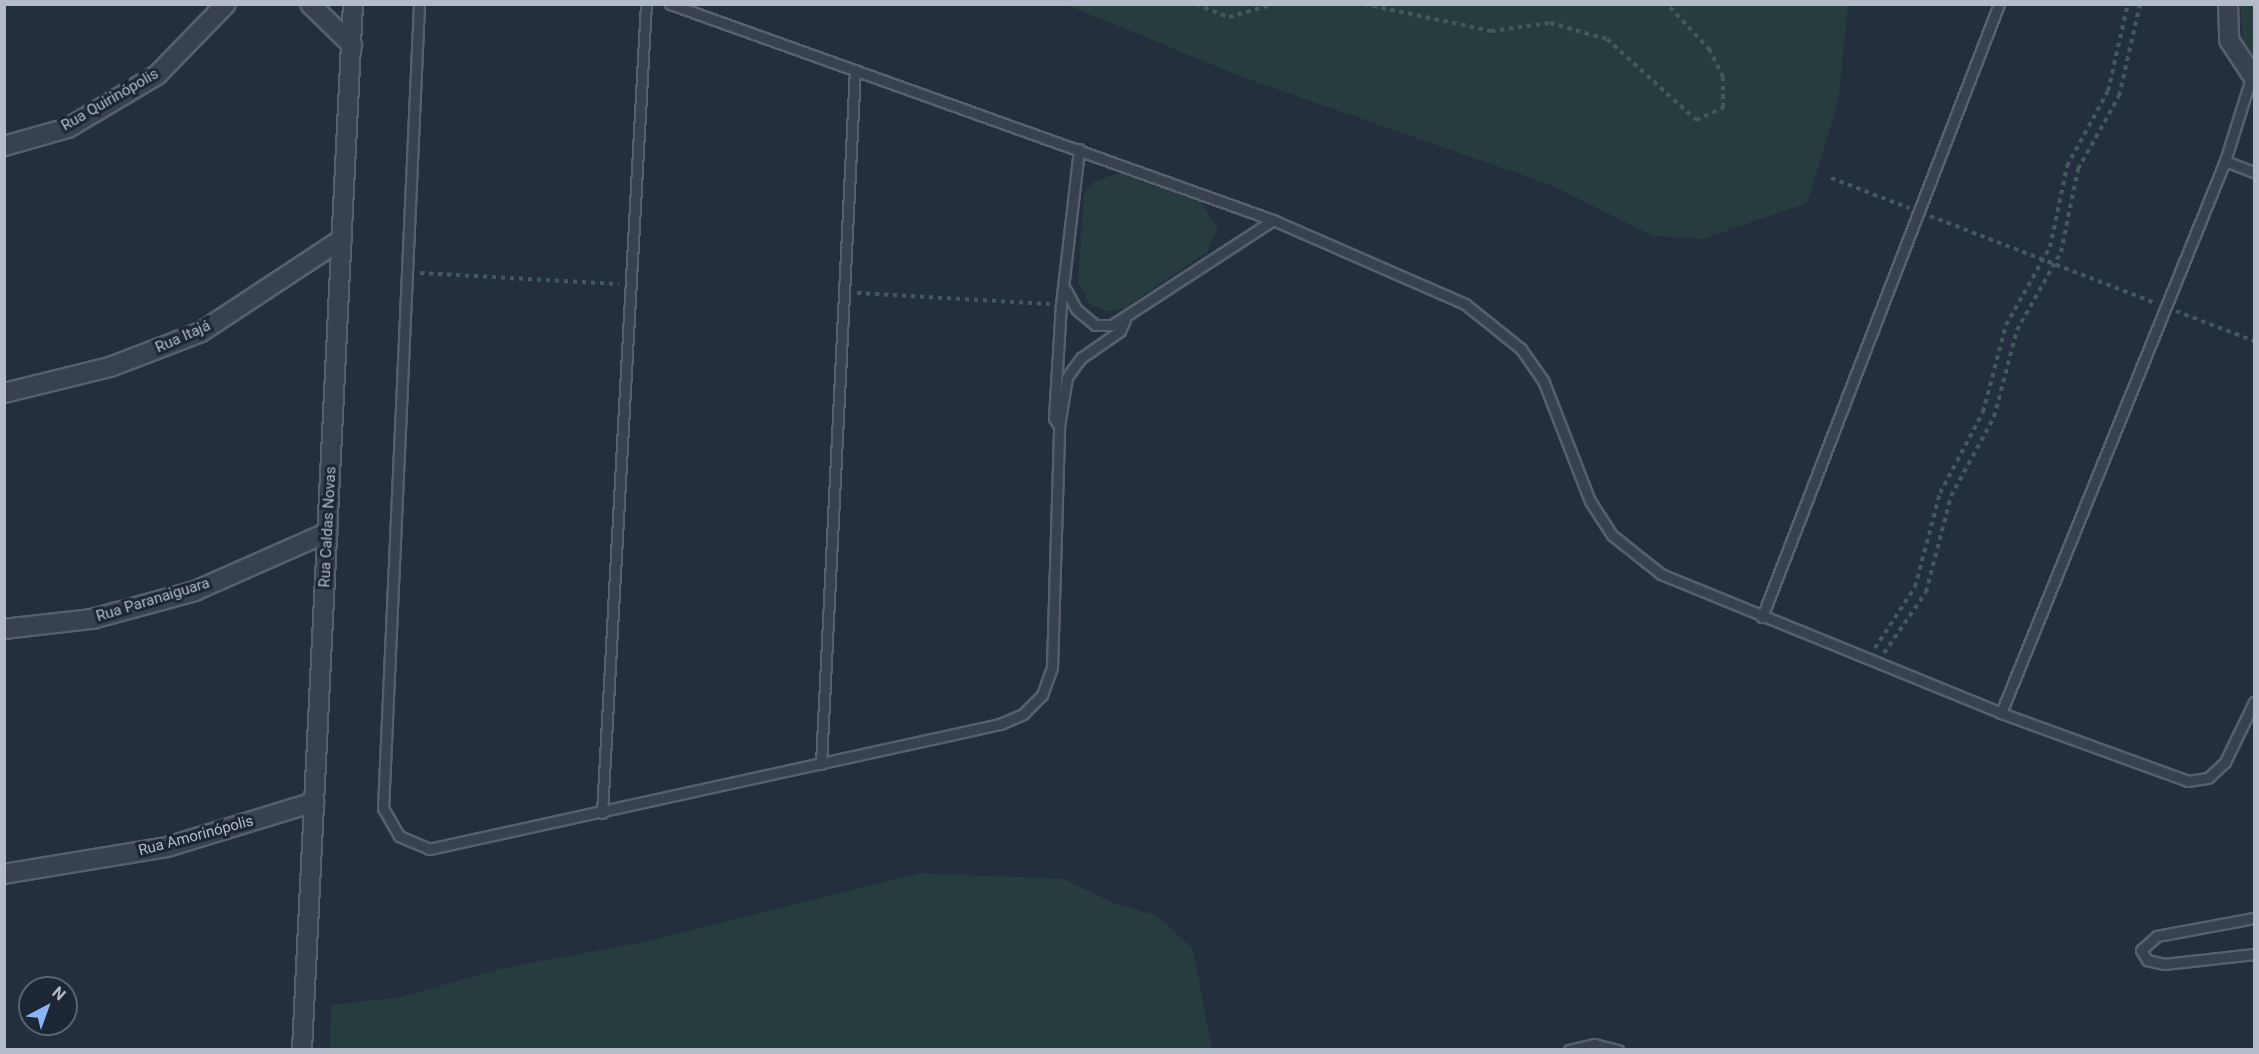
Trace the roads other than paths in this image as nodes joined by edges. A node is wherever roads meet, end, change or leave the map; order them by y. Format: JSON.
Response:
{"nodes":[{"id":1,"x":226,"y":4,"type":"edge"},
{"id":2,"x":310,"y":4,"type":"edge"},
{"id":3,"x":352,"y":4,"type":"edge"},
{"id":4,"x":419,"y":4,"type":"edge"},
{"id":5,"x":646,"y":4,"type":"edge"},
{"id":6,"x":670,"y":4,"type":"edge"},
{"id":7,"x":1999,"y":4,"type":"edge"},
{"id":8,"x":2228,"y":4,"type":"edge"},
{"id":9,"x":351,"y":45,"type":"junction"},
{"id":10,"x":855,"y":70,"type":"junction"},
{"id":11,"x":2253,"y":78,"type":"edge"},
{"id":12,"x":4,"y":146,"type":"edge"},
{"id":13,"x":1079,"y":149,"type":"junction"},
{"id":14,"x":2225,"y":161,"type":"junction"},
{"id":15,"x":2254,"y":172,"type":"edge"},
{"id":16,"x":1273,"y":220,"type":"junction"},
{"id":17,"x":342,"y":239,"type":"junction"},
{"id":18,"x":1066,"y":290,"type":"junction"},
{"id":19,"x":1125,"y":320,"type":"junction"},
{"id":20,"x":4,"y":393,"type":"edge"},
{"id":21,"x":1059,"y":426,"type":"junction"},
{"id":22,"x":328,"y":532,"type":"junction"},
{"id":23,"x":1762,"y":617,"type":"junction"},
{"id":24,"x":4,"y":630,"type":"edge"},
{"id":25,"x":2254,"y":702,"type":"edge"},
{"id":26,"x":2001,"y":713,"type":"junction"},
{"id":27,"x":821,"y":764,"type":"junction"},
{"id":28,"x":314,"y":802,"type":"junction"},
{"id":29,"x":602,"y":813,"type":"junction"},
{"id":30,"x":4,"y":874,"type":"edge"},
{"id":31,"x":2254,"y":918,"type":"edge"},
{"id":32,"x":2254,"y":954,"type":"edge"},
{"id":33,"x":302,"y":1050,"type":"edge"},
{"id":34,"x":1569,"y":1050,"type":"edge"},
{"id":35,"x":1618,"y":1050,"type":"edge"}],
"edges":[{"from":1,"to":12,"type":"street","name":"Rua Quirinópolis"},
{"from":2,"to":9,"type":"street"},
{"from":3,"to":9,"type":"street","name":"Rua Caldas Novas"},
{"from":4,"to":29,"type":"lane"},
{"from":5,"to":29,"type":"lane"},
{"from":6,"to":10,"type":"lane"},
{"from":7,"to":23,"type":"lane"},
{"from":8,"to":11,"type":"street"},
{"from":9,"to":17,"type":"street","name":"Rua Caldas Novas"},
{"from":10,"to":13,"type":"lane"},
{"from":10,"to":27,"type":"lane"},
{"from":11,"to":14,"type":"lane"},
{"from":13,"to":16,"type":"lane"},
{"from":13,"to":18,"type":"lane"},
{"from":14,"to":15,"type":"lane"},
{"from":14,"to":26,"type":"lane"},
{"from":16,"to":19,"type":"lane"},
{"from":16,"to":23,"type":"lane"},
{"from":17,"to":20,"type":"street","name":"Rua Itajá"},
{"from":17,"to":22,"type":"street","name":"Rua Caldas Novas"},
{"from":18,"to":19,"type":"lane"},
{"from":18,"to":21,"type":"lane"},
{"from":19,"to":21,"type":"lane"},
{"from":21,"to":27,"type":"lane"},
{"from":22,"to":24,"type":"street","name":"Rua Paranaiguara"},
{"from":22,"to":28,"type":"street","name":"Rua Caldas Novas"},
{"from":23,"to":26,"type":"lane"},
{"from":25,"to":26,"type":"lane"},
{"from":27,"to":29,"type":"lane"},
{"from":28,"to":30,"type":"street","name":"Rua Amorinópolis"},
{"from":28,"to":33,"type":"street","name":"Rua Caldas Novas"},
{"from":31,"to":32,"type":"lane"},
{"from":34,"to":35,"type":"lane"}]}
